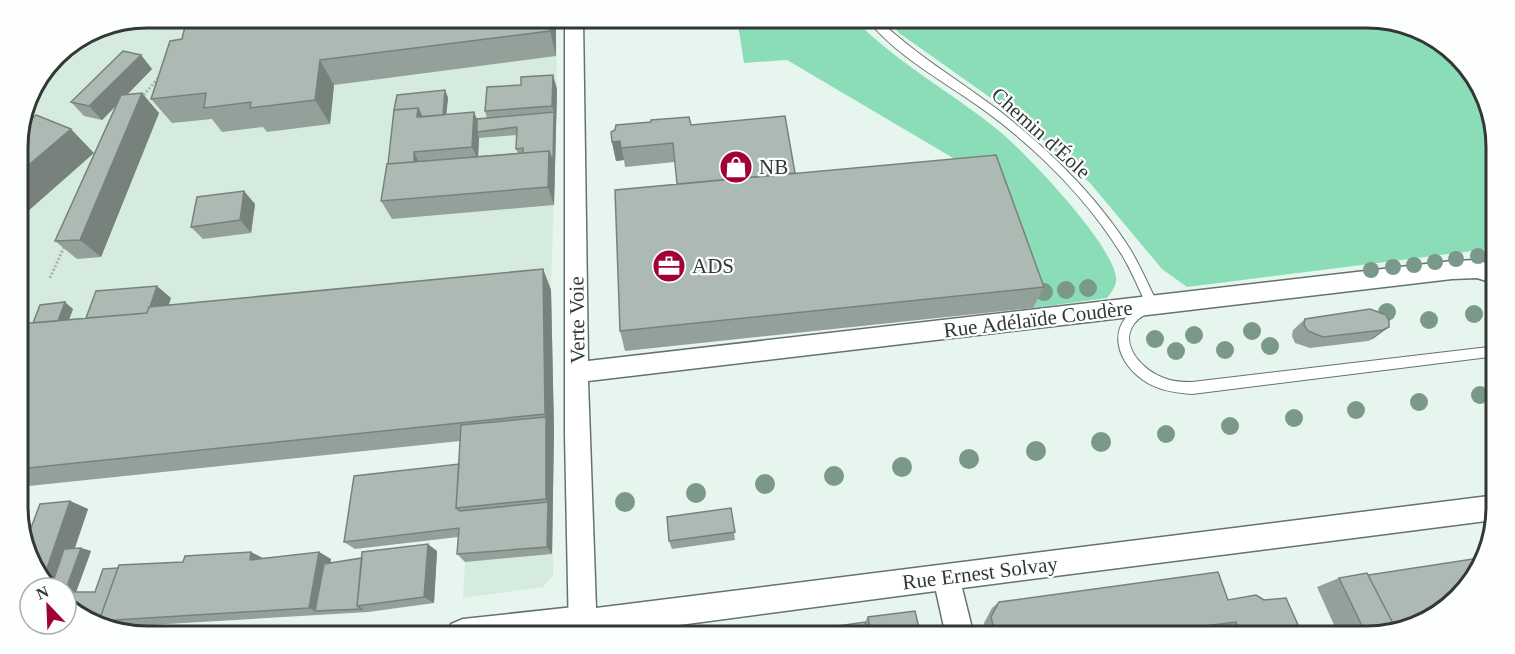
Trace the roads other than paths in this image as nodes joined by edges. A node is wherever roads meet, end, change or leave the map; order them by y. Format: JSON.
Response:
{"nodes":[{"id":1,"x":881,"y":28,"type":"edge"},
{"id":2,"x":574,"y":29,"type":"edge"},
{"id":3,"x":1486,"y":272,"type":"edge"},
{"id":4,"x":1153,"y":306,"type":"junction"},
{"id":5,"x":1486,"y":352,"type":"edge"},
{"id":6,"x":578,"y":372,"type":"junction"},
{"id":7,"x":1486,"y":508,"type":"edge"},
{"id":8,"x":946,"y":577,"type":"junction"},
{"id":9,"x":957,"y":625,"type":"edge"},
{"id":10,"x":583,"y":626,"type":"edge"},
{"id":11,"x":607,"y":626,"type":"edge"}],
"edges":[{"from":1,"to":4,"type":"lane","name":"Chemin d'Éole"},
{"from":2,"to":6,"type":"street","name":"Verte Voie"},
{"from":3,"to":4,"type":"street","name":"Rue Adélaïde Coudère"},
{"from":4,"to":5,"type":"lane"},
{"from":4,"to":6,"type":"street","name":"Rue Adélaïde Coudère"},
{"from":6,"to":10,"type":"street","name":"Verte Voie"},
{"from":7,"to":8,"type":"street","name":"Rue Ernest Solvay"},
{"from":8,"to":9,"type":"street"},
{"from":8,"to":11,"type":"street","name":"Rue Ernest Solvay"}]}
